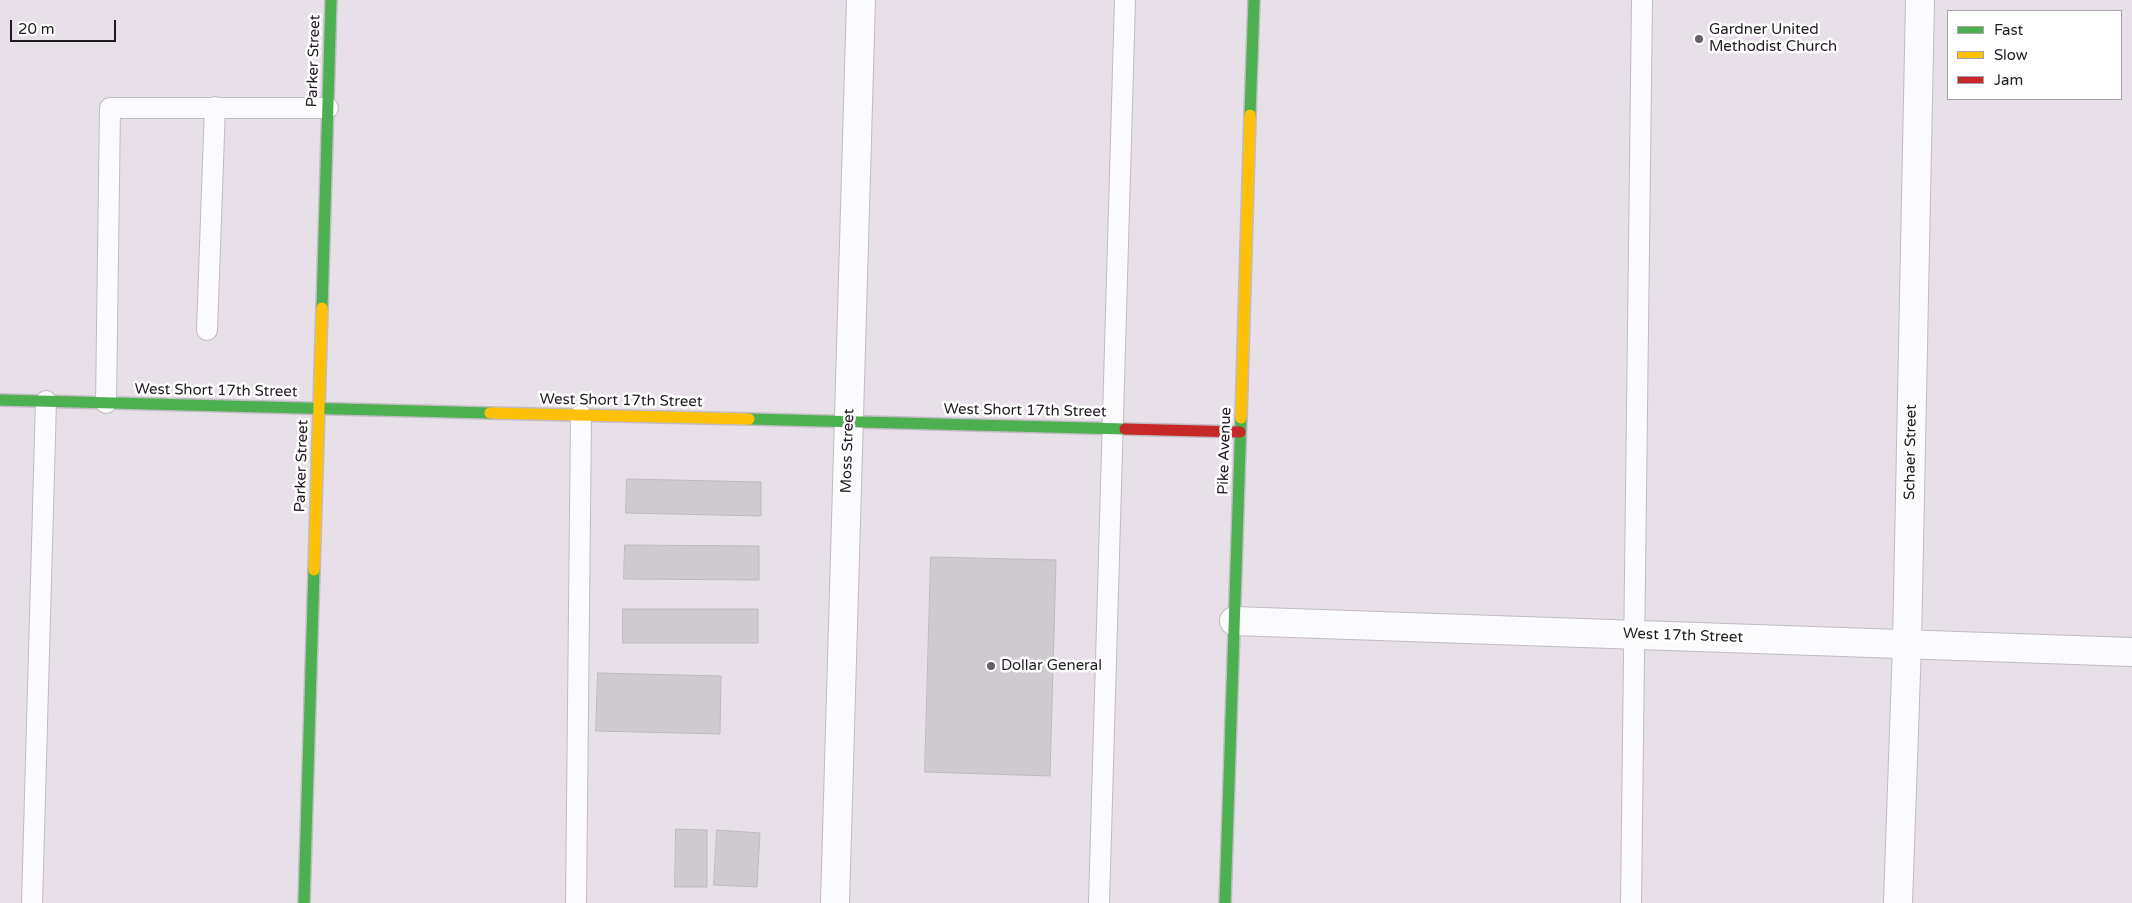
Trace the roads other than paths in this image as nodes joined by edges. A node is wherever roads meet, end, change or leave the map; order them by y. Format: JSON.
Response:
{"nodes":[{"id":1,"x":331,"y":0,"type":"edge"},
{"id":2,"x":861,"y":0,"type":"edge"},
{"id":3,"x":1125,"y":0,"type":"edge"},
{"id":4,"x":1254,"y":0,"type":"edge"},
{"id":5,"x":1642,"y":0,"type":"edge"},
{"id":6,"x":1920,"y":0,"type":"edge"},
{"id":7,"x":215,"y":107,"type":"junction"},
{"id":8,"x":328,"y":108,"type":"junction"},
{"id":9,"x":207,"y":330,"type":"dead end"},
{"id":10,"x":0,"y":400,"type":"edge"},
{"id":11,"x":46,"y":401,"type":"junction"},
{"id":12,"x":106,"y":403,"type":"junction"},
{"id":13,"x":319,"y":408,"type":"junction"},
{"id":14,"x":581,"y":416,"type":"junction"},
{"id":15,"x":849,"y":422,"type":"junction"},
{"id":16,"x":1113,"y":428,"type":"junction"},
{"id":17,"x":1240,"y":432,"type":"junction"},
{"id":18,"x":1234,"y":621,"type":"junction"},
{"id":19,"x":1634,"y":635,"type":"junction"},
{"id":20,"x":1907,"y":644,"type":"junction"},
{"id":21,"x":2132,"y":652,"type":"edge"},
{"id":22,"x":32,"y":903,"type":"edge"},
{"id":23,"x":304,"y":903,"type":"edge"},
{"id":24,"x":576,"y":903,"type":"edge"},
{"id":25,"x":835,"y":903,"type":"edge"},
{"id":26,"x":1099,"y":903,"type":"edge"},
{"id":27,"x":1225,"y":903,"type":"edge"},
{"id":28,"x":1631,"y":903,"type":"edge"},
{"id":29,"x":1898,"y":903,"type":"edge"}],
"edges":[{"from":1,"to":8,"type":"street","name":"Parker Street"},
{"from":2,"to":15,"type":"street","name":"Moss Street"},
{"from":3,"to":16,"type":"lane"},
{"from":4,"to":17,"type":"street","name":"Pike Avenue"},
{"from":5,"to":19,"type":"lane"},
{"from":6,"to":20,"type":"street","name":"Schaer Street"},
{"from":7,"to":8,"type":"lane"},
{"from":7,"to":9,"type":"lane"},
{"from":7,"to":12,"type":"lane"},
{"from":8,"to":13,"type":"street","name":"Parker Street"},
{"from":10,"to":11,"type":"street","name":"West Short 17th Street"},
{"from":11,"to":12,"type":"street","name":"West Short 17th Street"},
{"from":11,"to":22,"type":"lane"},
{"from":12,"to":13,"type":"street","name":"West Short 17th Street"},
{"from":13,"to":14,"type":"street","name":"West Short 17th Street"},
{"from":13,"to":23,"type":"street","name":"Parker Street"},
{"from":14,"to":15,"type":"street","name":"West Short 17th Street"},
{"from":14,"to":24,"type":"lane"},
{"from":15,"to":16,"type":"street","name":"West Short 17th Street"},
{"from":15,"to":25,"type":"street","name":"Moss Street"},
{"from":16,"to":17,"type":"street","name":"West Short 17th Street"},
{"from":16,"to":26,"type":"lane"},
{"from":17,"to":18,"type":"street","name":"Pike Avenue"},
{"from":18,"to":19,"type":"street","name":"West 17th Street"},
{"from":18,"to":27,"type":"street","name":"Pike Avenue"},
{"from":19,"to":20,"type":"street","name":"West 17th Street"},
{"from":19,"to":28,"type":"lane"},
{"from":20,"to":21,"type":"street","name":"West 17th Street"},
{"from":20,"to":29,"type":"street","name":"Schaer Street"}]}
